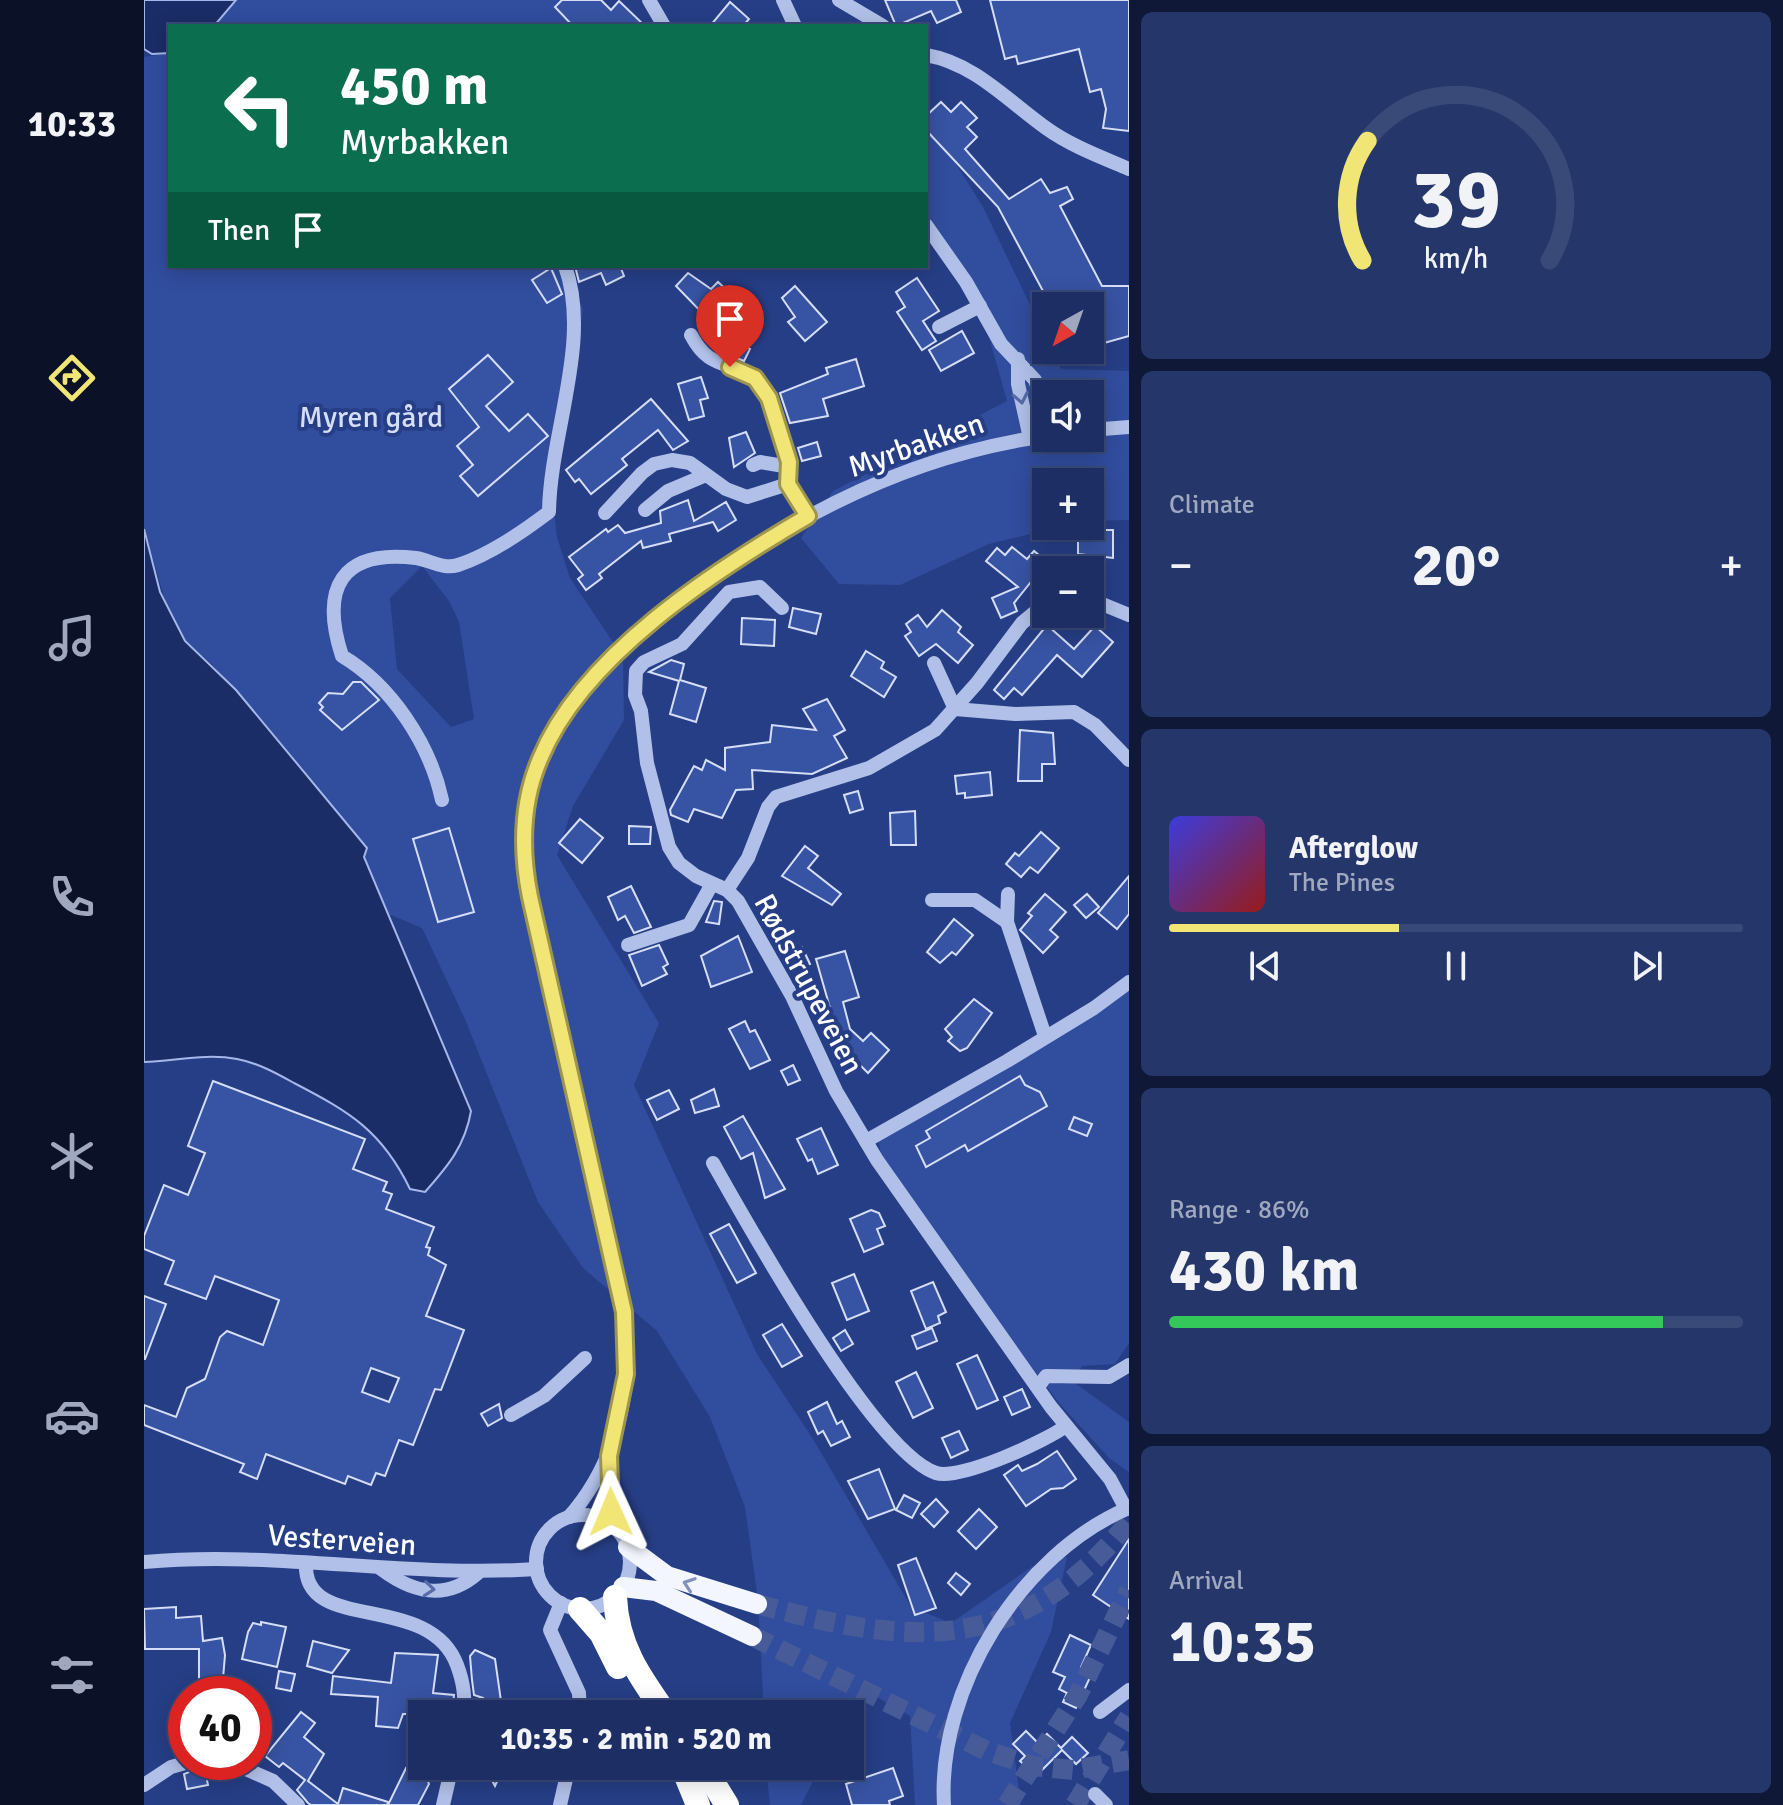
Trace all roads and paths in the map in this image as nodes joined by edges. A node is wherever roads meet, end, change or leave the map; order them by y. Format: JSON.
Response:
{"nodes":[{"id":1,"x":649,"y":0,"type":"edge"},
{"id":2,"x":783,"y":0,"type":"edge"},
{"id":3,"x":839,"y":0,"type":"edge"},
{"id":4,"x":663,"y":24,"type":"edge"},
{"id":5,"x":794,"y":24,"type":"edge"},
{"id":6,"x":880,"y":24,"type":"edge"},
{"id":7,"x":928,"y":56,"type":"edge"},
{"id":8,"x":1129,"y":169,"type":"edge"},
{"id":9,"x":928,"y":228,"type":"edge"},
{"id":10,"x":565,"y":268,"type":"edge"},
{"id":11,"x":980,"y":306,"type":"junction"},
{"id":12,"x":939,"y":327,"type":"dead end"},
{"id":13,"x":691,"y":335,"type":"dead end"},
{"id":14,"x":1018,"y":358,"type":"junction"},
{"id":15,"x":1035,"y":380,"type":"edge"},
{"id":16,"x":1129,"y":427,"type":"edge"},
{"id":17,"x":1104,"y":429,"type":"edge"},
{"id":18,"x":1030,"y":438,"type":"joint"},
{"id":19,"x":753,"y":465,"type":"dead end"},
{"id":20,"x":790,"y":467,"type":"junction"},
{"id":21,"x":706,"y":475,"type":"junction"},
{"id":22,"x":788,"y":484,"type":"junction"},
{"id":23,"x":645,"y":510,"type":"dead end"},
{"id":24,"x":605,"y":513,"type":"dead end"},
{"id":25,"x":808,"y":516,"type":"junction"},
{"id":26,"x":1104,"y":605,"type":"edge"},
{"id":27,"x":782,"y":608,"type":"dead end"},
{"id":28,"x":1032,"y":615,"type":"edge"},
{"id":29,"x":1129,"y":615,"type":"edge"},
{"id":30,"x":934,"y":663,"type":"dead end"},
{"id":31,"x":955,"y":709,"type":"junction"},
{"id":32,"x":1129,"y":760,"type":"edge"},
{"id":33,"x":442,"y":800,"type":"dead end"},
{"id":34,"x":712,"y":884,"type":"junction"},
{"id":35,"x":727,"y":890,"type":"junction"},
{"id":36,"x":1008,"y":894,"type":"dead end"},
{"id":37,"x":932,"y":900,"type":"dead end"},
{"id":38,"x":1007,"y":922,"type":"junction"},
{"id":39,"x":628,"y":945,"type":"dead end"},
{"id":40,"x":1129,"y":982,"type":"edge"},
{"id":41,"x":1045,"y":1036,"type":"junction"},
{"id":42,"x":866,"y":1141,"type":"junction"},
{"id":43,"x":713,"y":1163,"type":"dead end"},
{"id":44,"x":585,"y":1358,"type":"dead end"},
{"id":45,"x":1129,"y":1365,"type":"edge"},
{"id":46,"x":1038,"y":1387,"type":"junction"},
{"id":47,"x":511,"y":1415,"type":"dead end"},
{"id":48,"x":1066,"y":1426,"type":"junction"},
{"id":49,"x":609,"y":1456,"type":"junction"},
{"id":50,"x":1127,"y":1509,"type":"edge"},
{"id":51,"x":569,"y":1517,"type":"junction"},
{"id":52,"x":610,"y":1522,"type":"junction"},
{"id":53,"x":628,"y":1547,"type":"junction"},
{"id":54,"x":144,"y":1562,"type":"edge"},
{"id":55,"x":306,"y":1564,"type":"junction"},
{"id":56,"x":537,"y":1569,"type":"junction"},
{"id":57,"x":619,"y":1592,"type":"junction"},
{"id":58,"x":757,"y":1604,"type":"tunnel mouth"},
{"id":59,"x":571,"y":1606,"type":"junction"},
{"id":60,"x":752,"y":1636,"type":"tunnel mouth"},
{"id":61,"x":1129,"y":1690,"type":"edge"},
{"id":62,"x":463,"y":1700,"type":"edge"},
{"id":63,"x":579,"y":1700,"type":"edge"},
{"id":64,"x":640,"y":1700,"type":"edge"},
{"id":65,"x":657,"y":1700,"type":"edge"},
{"id":66,"x":1100,"y":1712,"type":"dead end"},
{"id":67,"x":168,"y":1769,"type":"edge"},
{"id":68,"x":271,"y":1780,"type":"edge"},
{"id":69,"x":449,"y":1780,"type":"edge"},
{"id":70,"x":566,"y":1780,"type":"edge"},
{"id":71,"x":688,"y":1780,"type":"edge"},
{"id":72,"x":712,"y":1780,"type":"edge"},
{"id":73,"x":144,"y":1785,"type":"edge"},
{"id":74,"x":298,"y":1805,"type":"edge"},
{"id":75,"x":443,"y":1805,"type":"edge"},
{"id":76,"x":560,"y":1805,"type":"edge"},
{"id":77,"x":698,"y":1805,"type":"edge"},
{"id":78,"x":727,"y":1805,"type":"edge"},
{"id":79,"x":944,"y":1805,"type":"edge"}],
"edges":[{"from":1,"to":4,"type":"street"},
{"from":2,"to":5,"type":"street"},
{"from":3,"to":6,"type":"street"},
{"from":7,"to":8,"type":"street"},
{"from":9,"to":11,"type":"street"},
{"from":10,"to":33,"type":"street"},
{"from":11,"to":12,"type":"street"},
{"from":11,"to":14,"type":"street"},
{"from":13,"to":20,"type":"street"},
{"from":14,"to":15,"type":"street"},
{"from":14,"to":18,"type":"street","one_way":true},
{"from":16,"to":17,"type":"street"},
{"from":18,"to":25,"type":"street","name":"Myrbakken"},
{"from":19,"to":20,"type":"street"},
{"from":20,"to":22,"type":"street"},
{"from":21,"to":22,"type":"street"},
{"from":21,"to":23,"type":"street"},
{"from":21,"to":24,"type":"street"},
{"from":22,"to":25,"type":"street"},
{"from":25,"to":49,"type":"street","name":"Myrbakken"},
{"from":26,"to":29,"type":"street"},
{"from":27,"to":34,"type":"street","name":"Rødstrupeveien"},
{"from":28,"to":31,"type":"street"},
{"from":30,"to":31,"type":"street"},
{"from":31,"to":32,"type":"street"},
{"from":31,"to":35,"type":"street"},
{"from":34,"to":35,"type":"street","name":"Rødstrupeveien"},
{"from":34,"to":39,"type":"street"},
{"from":35,"to":42,"type":"street","name":"Rødstrupeveien"},
{"from":36,"to":38,"type":"street"},
{"from":37,"to":38,"type":"street"},
{"from":38,"to":41,"type":"street"},
{"from":40,"to":41,"type":"street"},
{"from":41,"to":42,"type":"street"},
{"from":42,"to":46,"type":"street","name":"Rødstrupeveien"},
{"from":43,"to":48,"type":"street"},
{"from":44,"to":47,"type":"street"},
{"from":45,"to":46,"type":"street"},
{"from":46,"to":48,"type":"street","name":"Rødstrupeveien"},
{"from":48,"to":50,"type":"street","name":"Rødstrupeveien"},
{"from":49,"to":51,"type":"street","name":"Myrbakken"},
{"from":49,"to":52,"type":"street","name":"Myrbakken"},
{"from":50,"to":79,"type":"street"},
{"from":51,"to":52,"type":"street"},
{"from":51,"to":56,"type":"street"},
{"from":52,"to":53,"type":"street"},
{"from":53,"to":57,"type":"street"},
{"from":58,"to":53,"type":"main road","one_way":true},
{"from":54,"to":55,"type":"street","name":"Vesterveien"},
{"from":55,"to":56,"type":"street","name":"Vesterveien"},
{"from":55,"to":62,"type":"street"},
{"from":56,"to":59,"type":"street"},
{"from":57,"to":59,"type":"street"},
{"from":57,"to":60,"type":"main road"},
{"from":57,"to":65,"type":"highway"},
{"from":59,"to":63,"type":"street"},
{"from":59,"to":64,"type":"highway"},
{"from":61,"to":66,"type":"street"},
{"from":67,"to":73,"type":"street"},
{"from":68,"to":74,"type":"street"},
{"from":69,"to":75,"type":"street"},
{"from":70,"to":76,"type":"street"},
{"from":71,"to":77,"type":"highway"},
{"from":72,"to":78,"type":"highway"}]}
